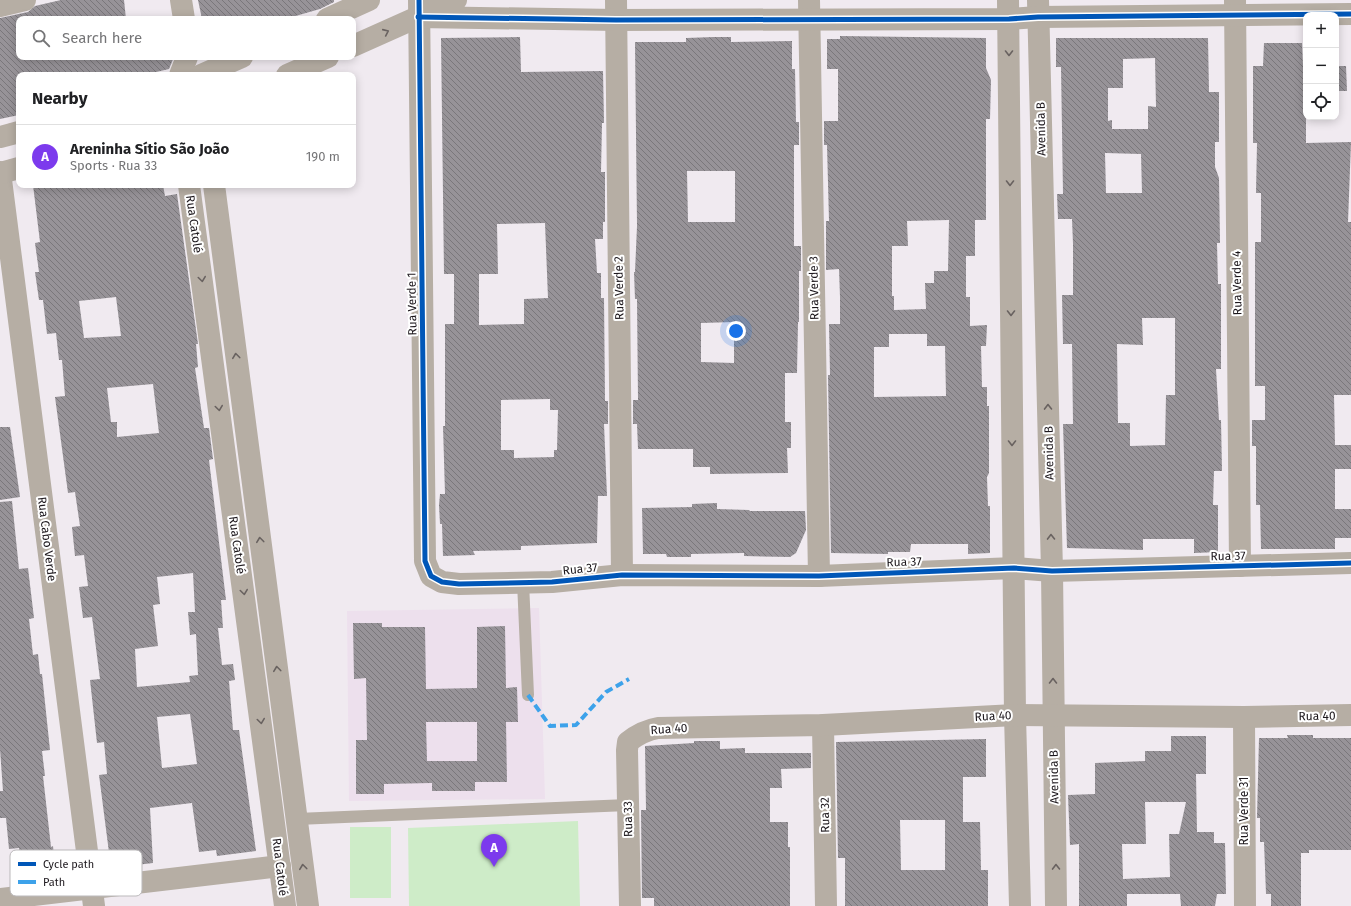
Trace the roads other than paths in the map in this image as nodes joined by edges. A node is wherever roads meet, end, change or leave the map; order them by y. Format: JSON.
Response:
{"nodes":[{"id":1,"x":25,"y":0,"type":"edge"},
{"id":2,"x":181,"y":0,"type":"edge"},
{"id":3,"x":369,"y":0,"type":"edge"},
{"id":4,"x":456,"y":0,"type":"edge"},
{"id":5,"x":0,"y":6,"type":"edge"},
{"id":6,"x":1235,"y":7,"type":"edge"},
{"id":7,"x":1038,"y":8,"type":"edge"},
{"id":8,"x":419,"y":9,"type":"edge"},
{"id":9,"x":616,"y":10,"type":"edge"},
{"id":10,"x":809,"y":10,"type":"edge"},
{"id":11,"x":1009,"y":10,"type":"edge"},
{"id":12,"x":1351,"y":14,"type":"edge"},
{"id":13,"x":184,"y":16,"type":"edge"},
{"id":14,"x":334,"y":16,"type":"edge"},
{"id":15,"x":356,"y":44,"type":"edge"},
{"id":16,"x":188,"y":60,"type":"edge"},
{"id":17,"x":190,"y":60,"type":"edge"},
{"id":18,"x":235,"y":60,"type":"edge"},
{"id":19,"x":321,"y":60,"type":"edge"},
{"id":20,"x":182,"y":72,"type":"edge"},
{"id":21,"x":195,"y":72,"type":"edge"},
{"id":22,"x":208,"y":72,"type":"edge"},
{"id":23,"x":294,"y":72,"type":"edge"},
{"id":24,"x":16,"y":133,"type":"edge"},
{"id":25,"x":0,"y":137,"type":"edge"},
{"id":26,"x":16,"y":169,"type":"edge"},
{"id":27,"x":0,"y":172,"type":"edge"},
{"id":28,"x":189,"y":188,"type":"edge"},
{"id":29,"x":214,"y":188,"type":"edge"},
{"id":30,"x":1351,"y":563,"type":"edge"},
{"id":31,"x":1240,"y":566,"type":"junction"},
{"id":32,"x":1014,"y":568,"type":"junction"},
{"id":33,"x":1052,"y":571,"type":"junction"},
{"id":34,"x":622,"y":575,"type":"junction"},
{"id":35,"x":819,"y":576,"type":"junction"},
{"id":36,"x":523,"y":582,"type":"junction"},
{"id":37,"x":459,"y":584,"type":"joint"},
{"id":38,"x":528,"y":695,"type":"dead end"},
{"id":39,"x":1015,"y":715,"type":"junction"},
{"id":40,"x":1053,"y":715,"type":"junction"},
{"id":41,"x":1351,"y":715,"type":"edge"},
{"id":42,"x":1244,"y":717,"type":"junction"},
{"id":43,"x":823,"y":725,"type":"junction"},
{"id":44,"x":636,"y":735,"type":"joint"},
{"id":45,"x":628,"y":805,"type":"junction"},
{"id":46,"x":297,"y":819,"type":"junction"},
{"id":47,"x":87,"y":850,"type":"edge"},
{"id":48,"x":280,"y":866,"type":"junction"},
{"id":49,"x":142,"y":889,"type":"edge"},
{"id":50,"x":93,"y":897,"type":"edge"},
{"id":51,"x":0,"y":899,"type":"edge"},
{"id":52,"x":285,"y":906,"type":"edge"},
{"id":53,"x":308,"y":906,"type":"edge"},
{"id":54,"x":630,"y":906,"type":"edge"},
{"id":55,"x":826,"y":906,"type":"edge"},
{"id":56,"x":1020,"y":906,"type":"edge"},
{"id":57,"x":1056,"y":906,"type":"edge"},
{"id":58,"x":1245,"y":906,"type":"edge"}],
"edges":[{"from":1,"to":5,"type":"street"},
{"from":2,"to":13,"type":"street"},
{"from":3,"to":14,"type":"street"},
{"from":4,"to":8,"type":"street"},
{"from":6,"to":7,"type":"street"},
{"from":6,"to":12,"type":"street"},
{"from":6,"to":31,"type":"street","name":"Rua Verde 4"},
{"from":7,"to":11,"type":"street"},
{"from":33,"to":7,"type":"street","name":"Avenida B","one_way":true},
{"from":8,"to":9,"type":"street"},
{"from":15,"to":8,"type":"street","one_way":true},
{"from":8,"to":37,"type":"street","name":"Rua Verde 1"},
{"from":9,"to":10,"type":"street"},
{"from":9,"to":34,"type":"street","name":"Rua Verde 2"},
{"from":10,"to":11,"type":"street"},
{"from":10,"to":35,"type":"street","name":"Rua Verde 3"},
{"from":11,"to":32,"type":"street","one_way":true},
{"from":16,"to":20,"type":"street"},
{"from":17,"to":21,"type":"street"},
{"from":18,"to":22,"type":"street"},
{"from":19,"to":23,"type":"street"},
{"from":24,"to":25,"type":"street"},
{"from":26,"to":27,"type":"street"},
{"from":27,"to":47,"type":"street","name":"Rua Cabo Verde"},
{"from":28,"to":48,"type":"street","name":"Rua Catolé","one_way":true},
{"from":46,"to":29,"type":"street","name":"Rua Catolé","one_way":true},
{"from":30,"to":31,"type":"street","name":"Rua 37"},
{"from":31,"to":33,"type":"street","name":"Rua 37"},
{"from":32,"to":33,"type":"street","name":"Rua 37"},
{"from":32,"to":35,"type":"street","name":"Rua 37"},
{"from":32,"to":39,"type":"street"},
{"from":40,"to":33,"type":"street","name":"Avenida B","one_way":true},
{"from":34,"to":35,"type":"street","name":"Rua 37"},
{"from":34,"to":36,"type":"street","name":"Rua 37"},
{"from":36,"to":37,"type":"street","name":"Rua 37"},
{"from":36,"to":38,"type":"lane"},
{"from":39,"to":40,"type":"street","name":"Rua 40"},
{"from":39,"to":43,"type":"street","name":"Rua 40"},
{"from":39,"to":56,"type":"street"},
{"from":40,"to":42,"type":"street","name":"Rua 40"},
{"from":57,"to":40,"type":"street","name":"Avenida B","one_way":true},
{"from":41,"to":42,"type":"street","name":"Rua 40"},
{"from":42,"to":58,"type":"street","name":"Rua Verde 31"},
{"from":43,"to":44,"type":"street","name":"Rua 40"},
{"from":43,"to":55,"type":"street","name":"Rua 32"},
{"from":44,"to":45,"type":"street","name":"Rua 33"},
{"from":45,"to":46,"type":"lane"},
{"from":45,"to":54,"type":"street","name":"Rua 33"},
{"from":53,"to":46,"type":"street","name":"Rua Catolé","one_way":true},
{"from":48,"to":49,"type":"street"},
{"from":48,"to":52,"type":"street","name":"Rua Catolé"},
{"from":50,"to":51,"type":"street"}]}
